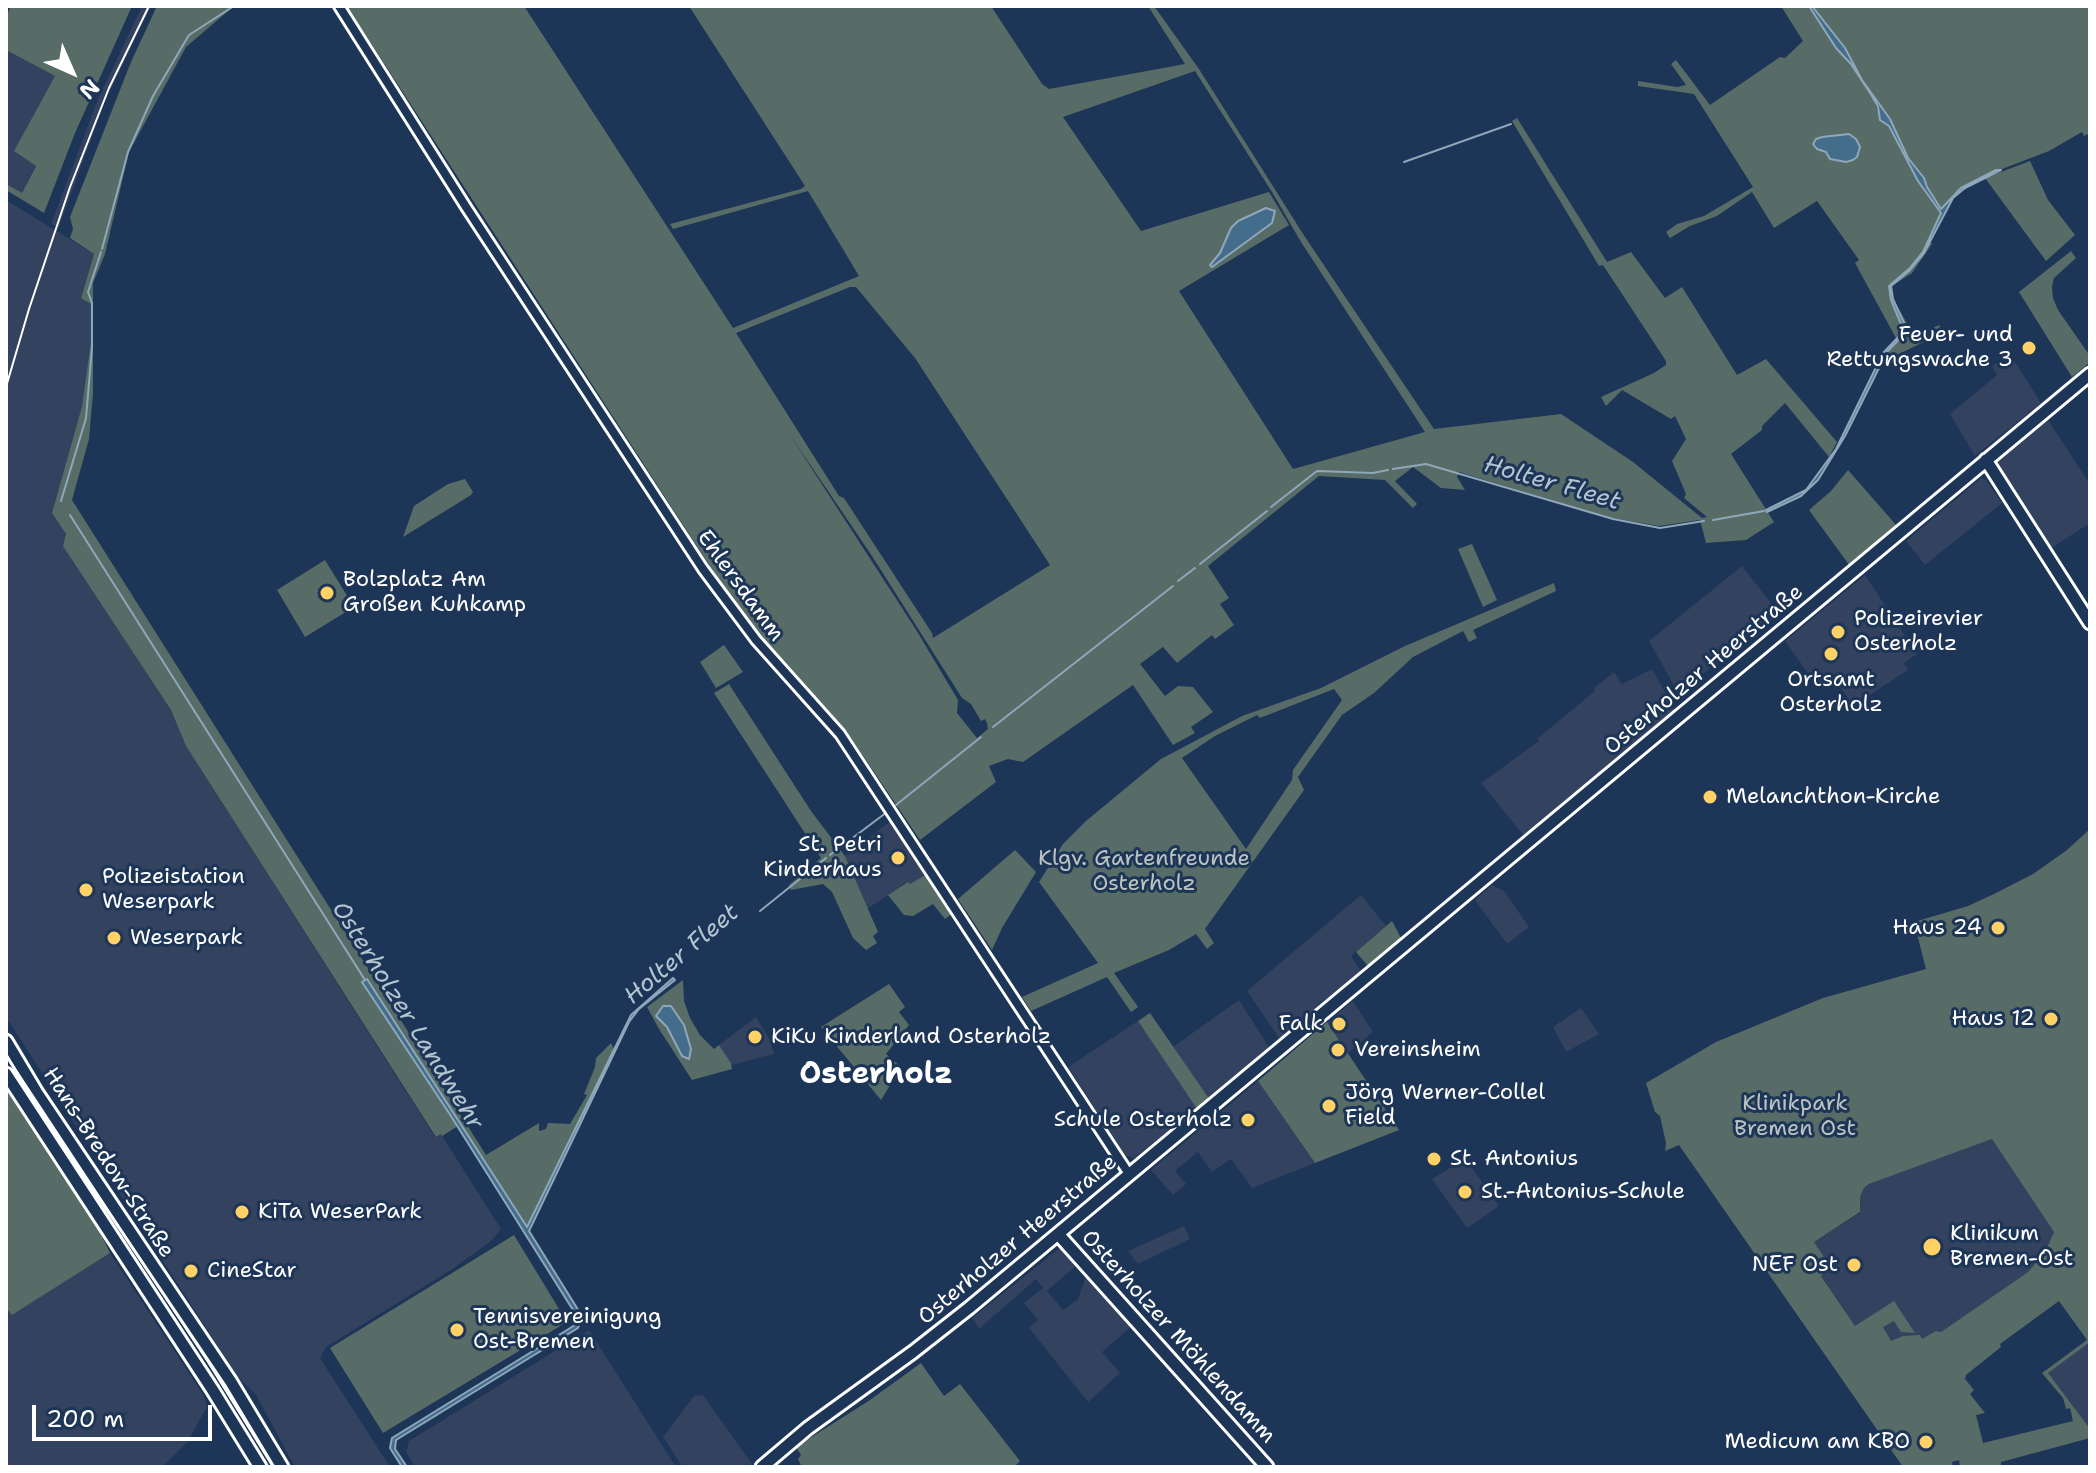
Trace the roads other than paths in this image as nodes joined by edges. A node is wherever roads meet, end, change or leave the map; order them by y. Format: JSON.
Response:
{"nodes":[{"id":1,"x":339,"y":6,"type":"edge"},
{"id":2,"x":2090,"y":374,"type":"edge"},
{"id":3,"x":1986,"y":460,"type":"junction"},
{"id":4,"x":2090,"y":623,"type":"edge"},
{"id":5,"x":6,"y":1041,"type":"edge"},
{"id":6,"x":6,"y":1074,"type":"edge"},
{"id":7,"x":1129,"y":1174,"type":"junction"},
{"id":8,"x":1058,"y":1234,"type":"junction"},
{"id":9,"x":260,"y":1467,"type":"edge"},
{"id":10,"x":282,"y":1467,"type":"edge"},
{"id":11,"x":762,"y":1467,"type":"edge"},
{"id":12,"x":1267,"y":1467,"type":"edge"}],
"edges":[{"from":1,"to":7,"type":"street","name":"Ehlersdamm"},
{"from":2,"to":3,"type":"main road","name":"Osterholzer Heerstraße"},
{"from":3,"to":4,"type":"main road"},
{"from":3,"to":7,"type":"main road","name":"Osterholzer Heerstraße"},
{"from":5,"to":10,"type":"main road","name":"Hans-Bredow-Straße"},
{"from":6,"to":9,"type":"main road","name":"Hans-Bredow-Straße"},
{"from":7,"to":8,"type":"main road","name":"Osterholzer Heerstraße"},
{"from":8,"to":11,"type":"main road","name":"Osterholzer Heerstraße"},
{"from":8,"to":12,"type":"main road","name":"Osterholzer Möhlendamm"}]}
